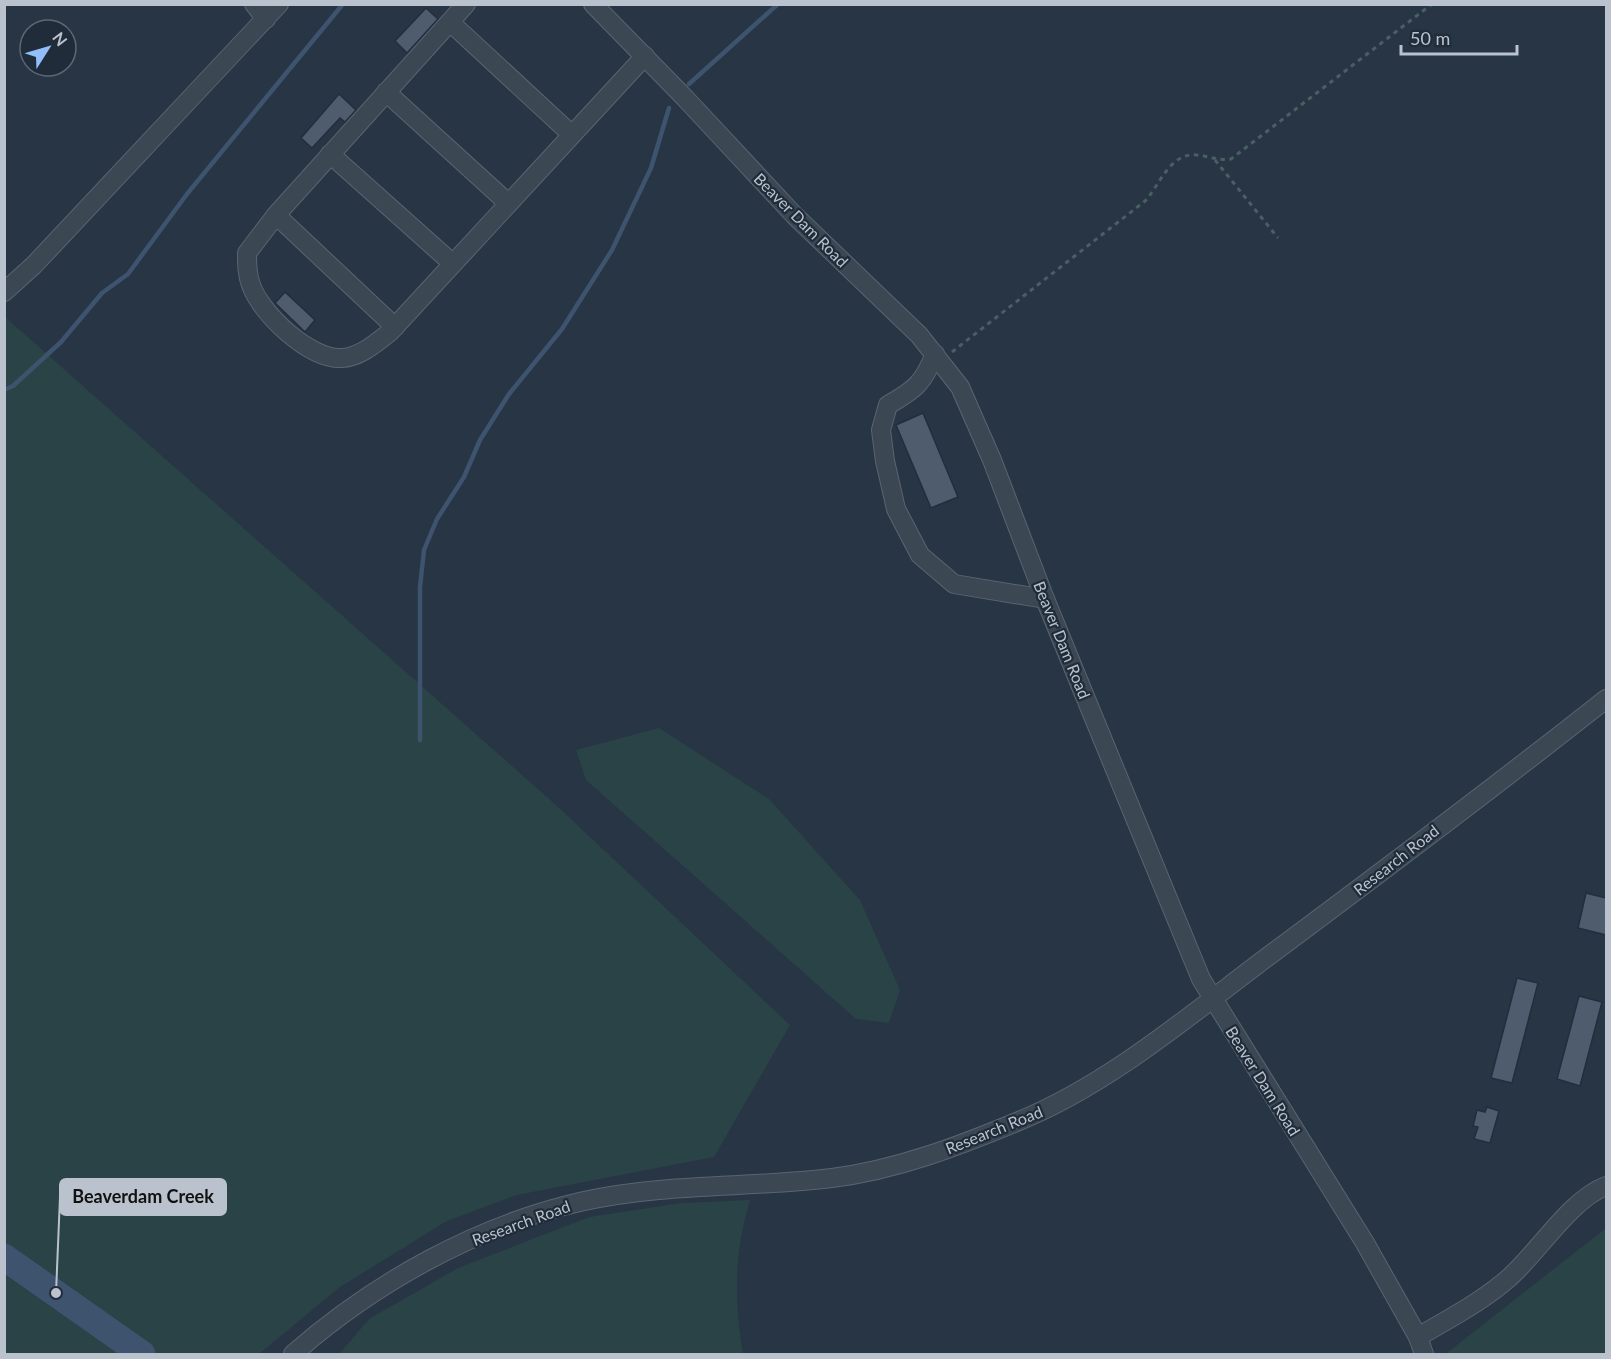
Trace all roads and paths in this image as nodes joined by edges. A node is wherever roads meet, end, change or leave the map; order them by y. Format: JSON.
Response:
{"nodes":[{"id":1,"x":254,"y":4,"type":"edge"},
{"id":2,"x":279,"y":4,"type":"edge"},
{"id":3,"x":466,"y":4,"type":"edge"},
{"id":4,"x":593,"y":4,"type":"edge"},
{"id":5,"x":1432,"y":4,"type":"edge"},
{"id":6,"x":266,"y":19,"type":"junction"},
{"id":7,"x":450,"y":22,"type":"junction"},
{"id":8,"x":645,"y":57,"type":"junction"},
{"id":9,"x":386,"y":92,"type":"junction"},
{"id":10,"x":571,"y":134,"type":"junction"},
{"id":11,"x":330,"y":154,"type":"junction"},
{"id":12,"x":1213,"y":158,"type":"junction"},
{"id":13,"x":508,"y":203,"type":"junction"},
{"id":14,"x":276,"y":215,"type":"junction"},
{"id":15,"x":1278,"y":238,"type":"dead end"},
{"id":16,"x":452,"y":263,"type":"junction"},
{"id":17,"x":4,"y":292,"type":"edge"},
{"id":18,"x":395,"y":327,"type":"junction"},
{"id":19,"x":938,"y":357,"type":"junction"},
{"id":20,"x":1045,"y":599,"type":"junction"},
{"id":21,"x":1606,"y":699,"type":"edge"},
{"id":22,"x":1211,"y":1000,"type":"junction"},
{"id":23,"x":1606,"y":1186,"type":"edge"},
{"id":24,"x":1421,"y":1346,"type":"edge"},
{"id":25,"x":293,"y":1354,"type":"edge"}],
"edges":[{"from":1,"to":6,"type":"street"},
{"from":2,"to":6,"type":"street"},
{"from":3,"to":7,"type":"street"},
{"from":4,"to":8,"type":"street","name":"Beaver Dam Road"},
{"from":5,"to":12,"type":"path"},
{"from":6,"to":17,"type":"street"},
{"from":7,"to":9,"type":"street"},
{"from":7,"to":10,"type":"street"},
{"from":8,"to":10,"type":"street"},
{"from":8,"to":19,"type":"street","name":"Beaver Dam Road"},
{"from":9,"to":11,"type":"street"},
{"from":9,"to":13,"type":"street"},
{"from":10,"to":13,"type":"street"},
{"from":11,"to":14,"type":"street"},
{"from":11,"to":16,"type":"street"},
{"from":12,"to":15,"type":"path"},
{"from":12,"to":19,"type":"path"},
{"from":13,"to":16,"type":"street"},
{"from":14,"to":18,"type":"street"},
{"from":14,"to":18,"type":"street"},
{"from":16,"to":18,"type":"street"},
{"from":19,"to":20,"type":"street","name":"Beaver Dam Road"},
{"from":19,"to":20,"type":"street"},
{"from":20,"to":22,"type":"street","name":"Beaver Dam Road"},
{"from":21,"to":22,"type":"street","name":"Research Road"},
{"from":22,"to":24,"type":"street","name":"Beaver Dam Road"},
{"from":22,"to":25,"type":"street","name":"Research Road"},
{"from":23,"to":24,"type":"street"}]}
